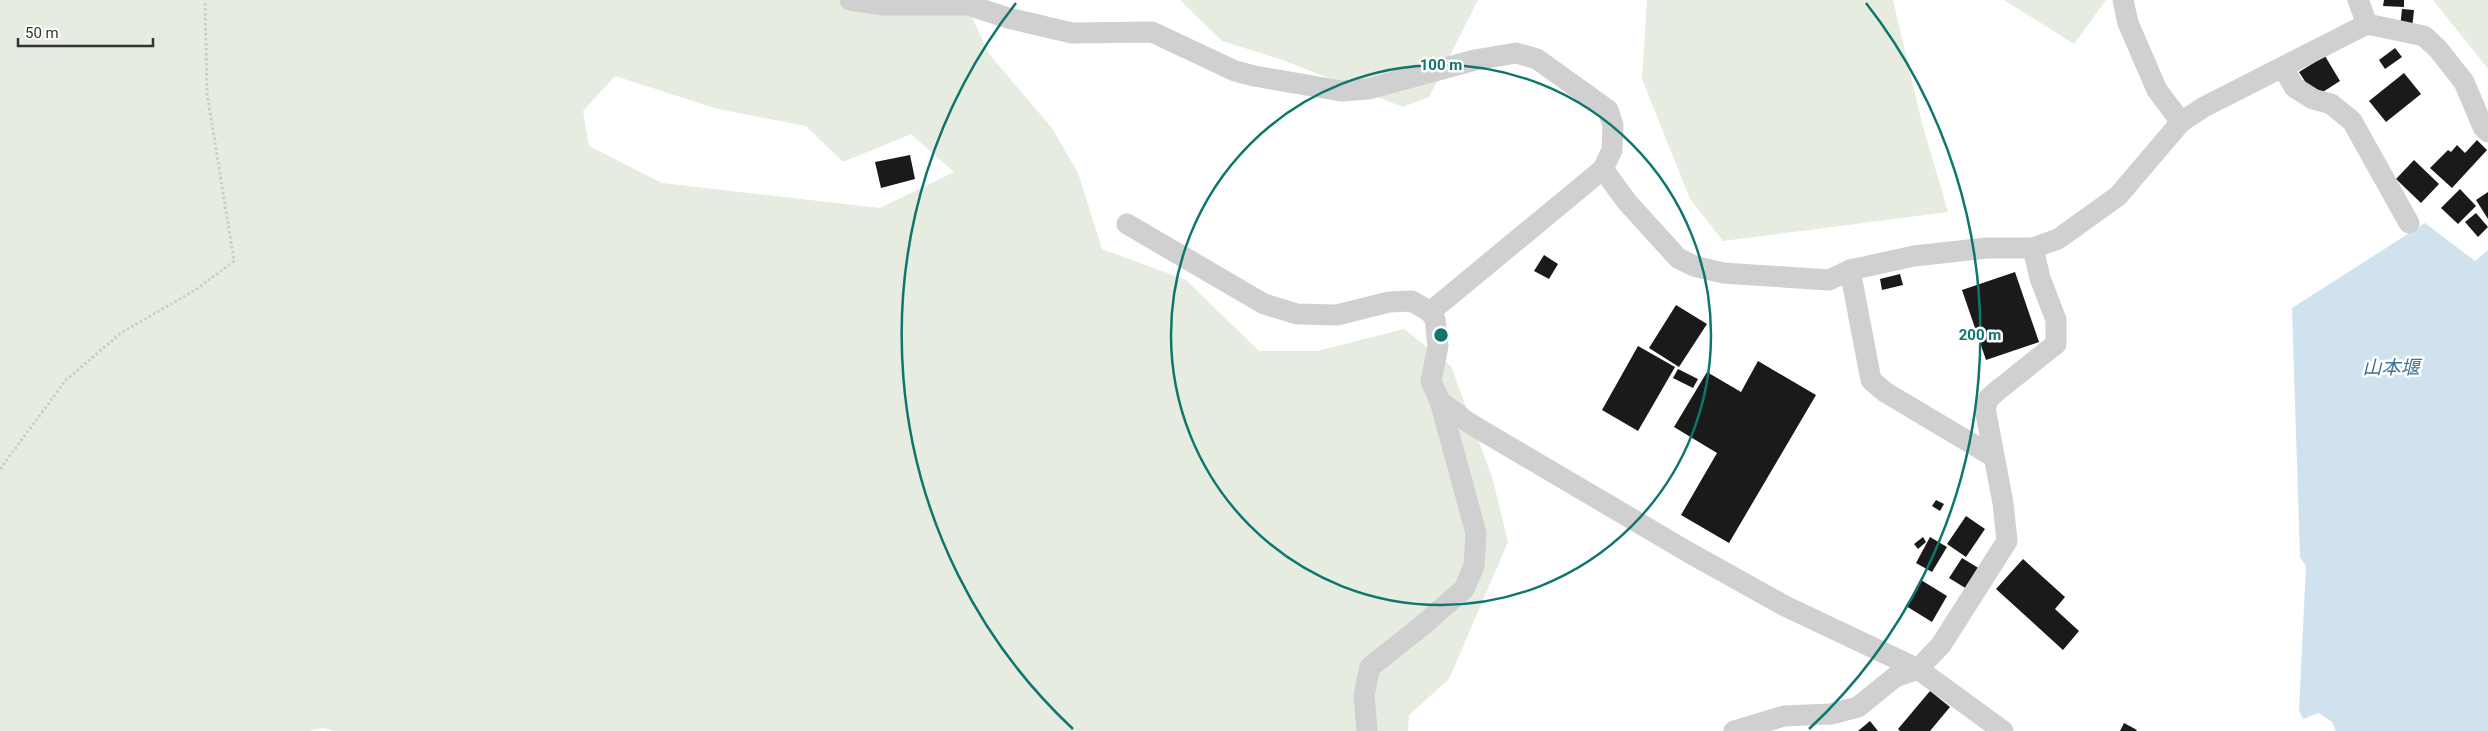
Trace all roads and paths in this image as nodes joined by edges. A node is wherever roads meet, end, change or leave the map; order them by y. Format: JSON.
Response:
{"nodes":[{"id":1,"x":205,"y":0,"type":"edge"},
{"id":2,"x":850,"y":0,"type":"edge"},
{"id":3,"x":2123,"y":0,"type":"edge"},
{"id":4,"x":2358,"y":0,"type":"edge"},
{"id":5,"x":2367,"y":24,"type":"junction"},
{"id":6,"x":2284,"y":67,"type":"junction"},
{"id":7,"x":2181,"y":122,"type":"junction"},
{"id":8,"x":2488,"y":132,"type":"edge"},
{"id":9,"x":1603,"y":169,"type":"junction"},
{"id":10,"x":2409,"y":223,"type":"dead end"},
{"id":11,"x":1126,"y":224,"type":"dead end"},
{"id":12,"x":2033,"y":248,"type":"junction"},
{"id":13,"x":1850,"y":270,"type":"junction"},
{"id":14,"x":1430,"y":312,"type":"junction"},
{"id":15,"x":1440,"y":401,"type":"junction"},
{"id":16,"x":1994,"y":457,"type":"junction"},
{"id":17,"x":0,"y":469,"type":"edge"},
{"id":18,"x":1918,"y":669,"type":"junction"},
{"id":19,"x":1367,"y":731,"type":"edge"},
{"id":20,"x":1734,"y":731,"type":"edge"},
{"id":21,"x":2003,"y":731,"type":"edge"}],
"edges":[{"from":1,"to":17,"type":"path"},
{"from":2,"to":9,"type":"street"},
{"from":3,"to":7,"type":"street"},
{"from":4,"to":5,"type":"street"},
{"from":5,"to":6,"type":"street"},
{"from":5,"to":8,"type":"street"},
{"from":6,"to":7,"type":"street"},
{"from":6,"to":10,"type":"street"},
{"from":7,"to":12,"type":"street"},
{"from":9,"to":13,"type":"street"},
{"from":9,"to":14,"type":"street"},
{"from":11,"to":14,"type":"street"},
{"from":12,"to":13,"type":"street"},
{"from":12,"to":16,"type":"street"},
{"from":13,"to":16,"type":"street"},
{"from":14,"to":15,"type":"street"},
{"from":15,"to":18,"type":"street"},
{"from":15,"to":19,"type":"street"},
{"from":16,"to":18,"type":"street"},
{"from":18,"to":20,"type":"street"},
{"from":18,"to":21,"type":"street"}]}
